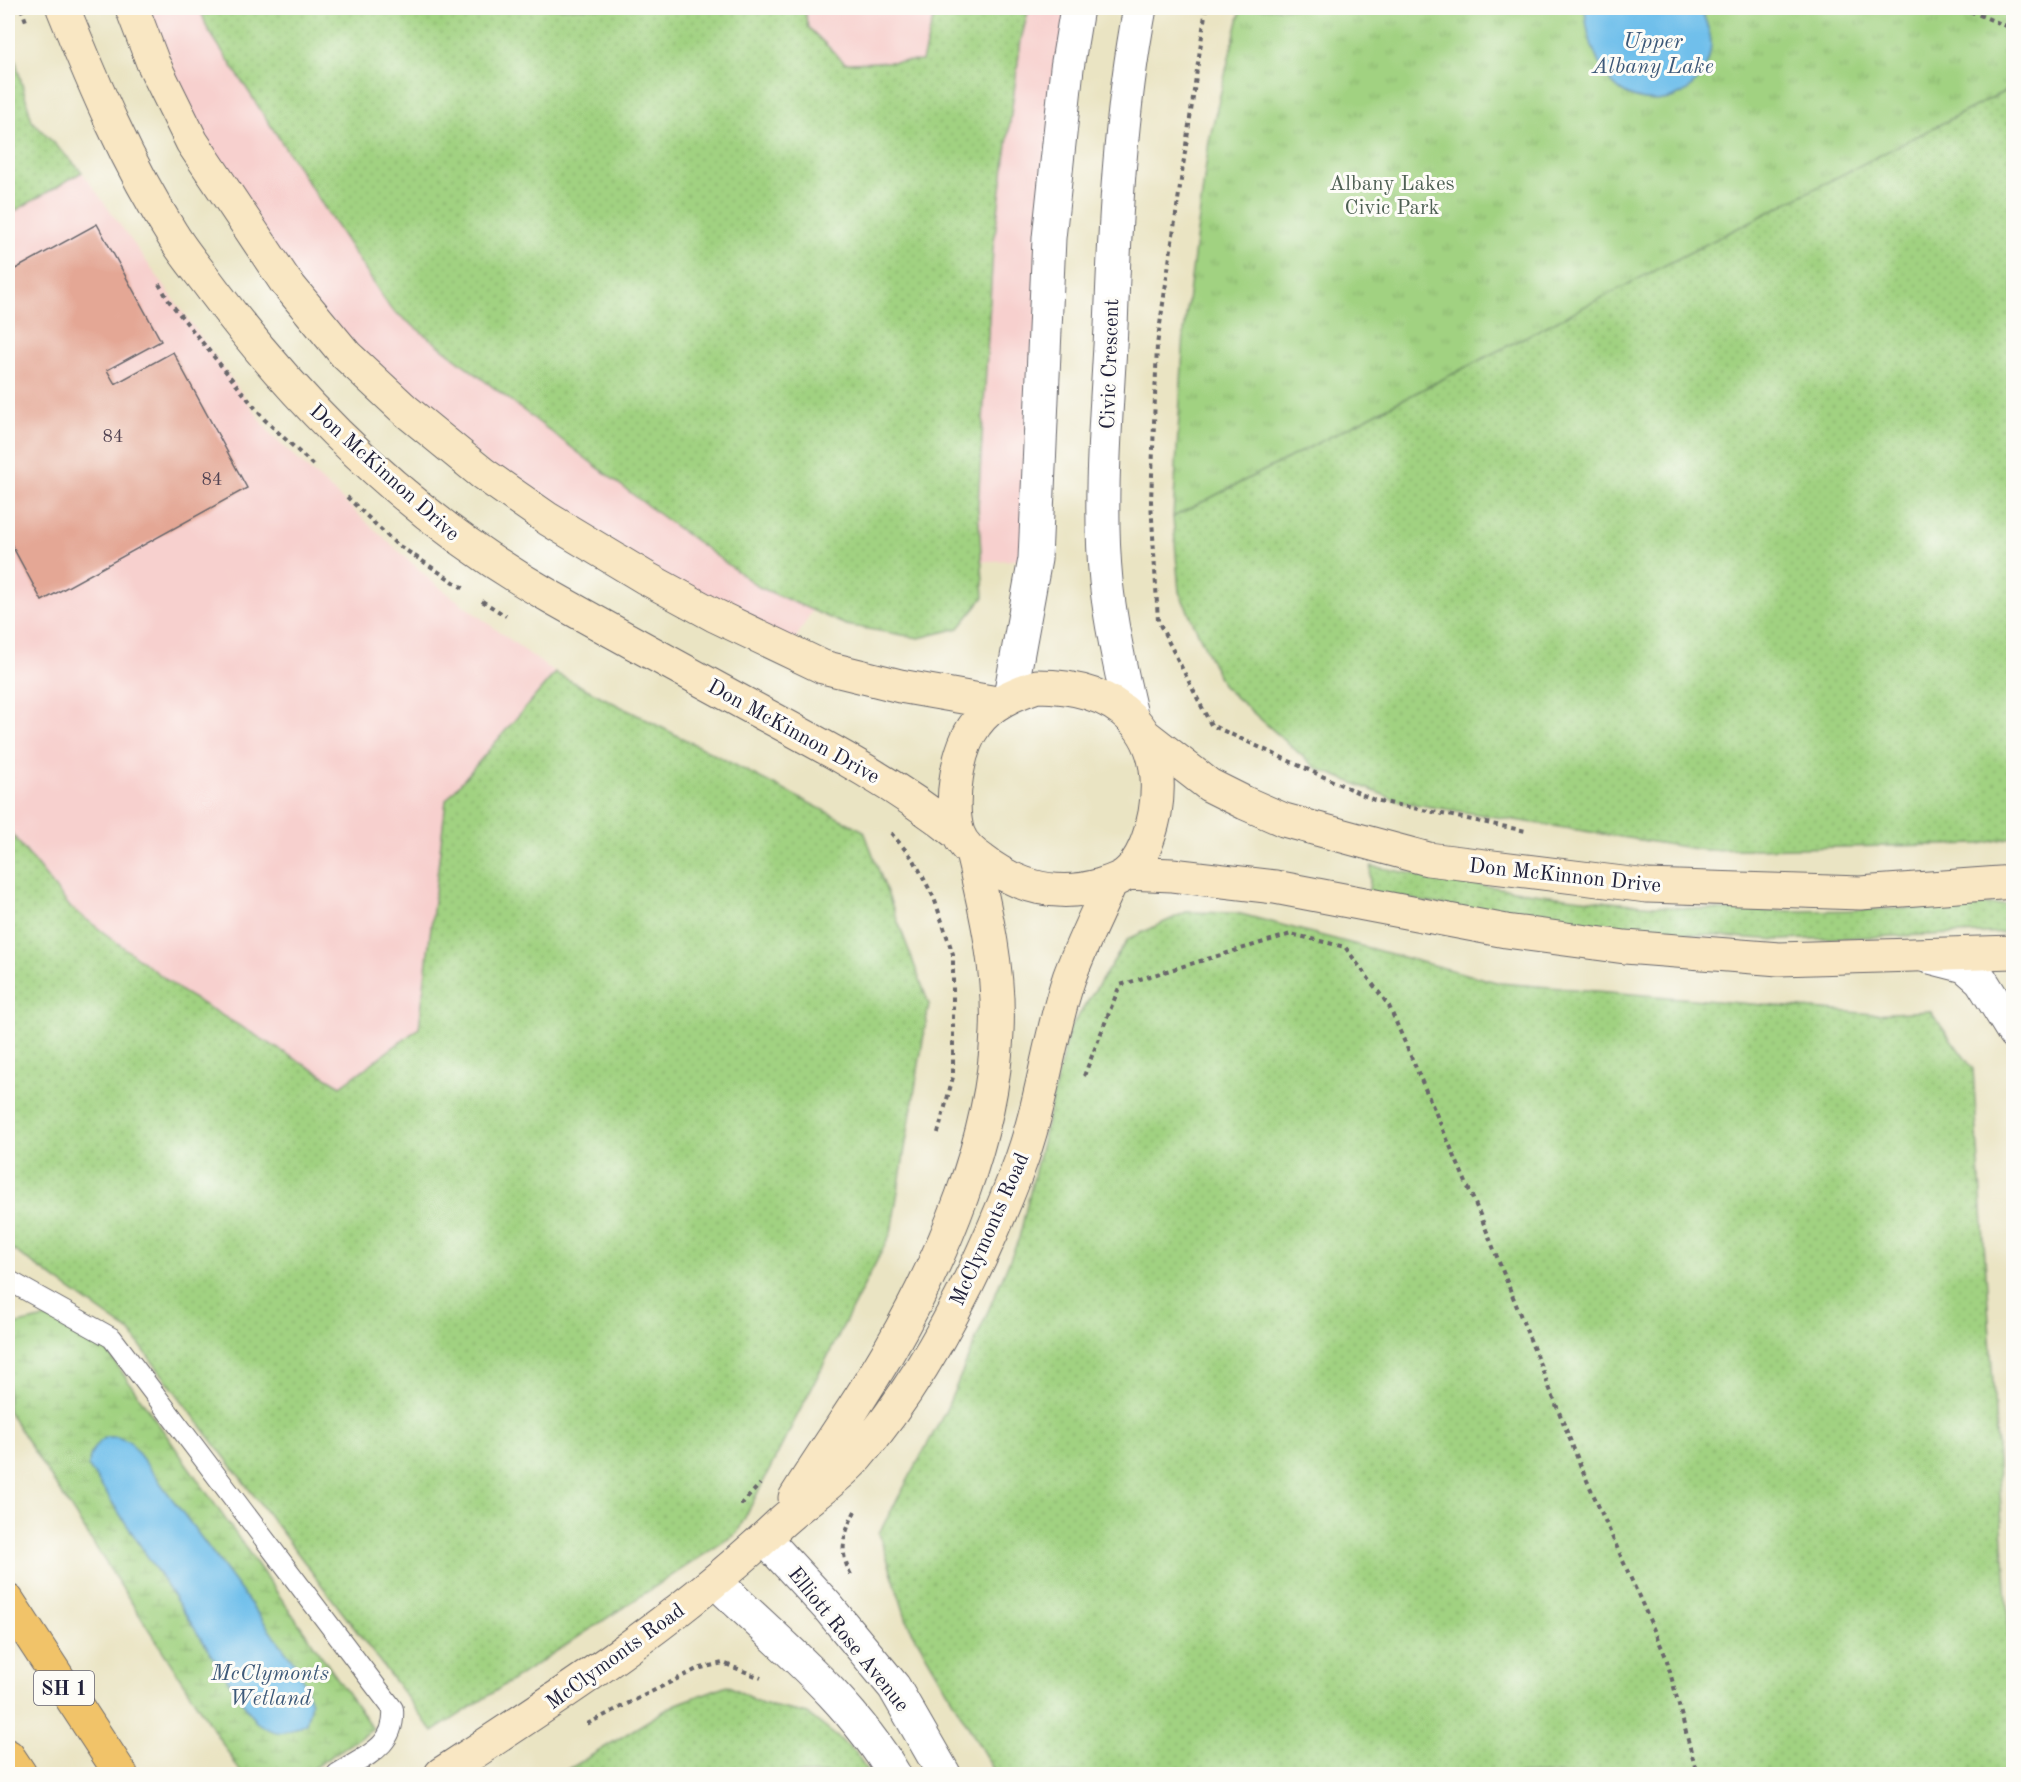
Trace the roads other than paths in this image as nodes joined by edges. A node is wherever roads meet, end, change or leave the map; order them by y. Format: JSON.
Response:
{"nodes":[{"id":1,"x":63,"y":8,"type":"edge"},
{"id":2,"x":132,"y":8,"type":"edge"},
{"id":3,"x":1077,"y":8,"type":"edge"},
{"id":4,"x":1140,"y":8,"type":"edge"},
{"id":5,"x":1004,"y":699,"type":"junction"},
{"id":6,"x":1139,"y":728,"type":"junction"},
{"id":7,"x":965,"y":843,"type":"junction"},
{"id":8,"x":1119,"y":878,"type":"junction"},
{"id":9,"x":2013,"y":882,"type":"edge"},
{"id":10,"x":2013,"y":952,"type":"edge"},
{"id":11,"x":1926,"y":956,"type":"junction"},
{"id":12,"x":2013,"y":1033,"type":"edge"},
{"id":13,"x":8,"y":1280,"type":"edge"},
{"id":14,"x":771,"y":1532,"type":"junction"},
{"id":15,"x":716,"y":1582,"type":"junction"},
{"id":16,"x":8,"y":1601,"type":"edge"},
{"id":17,"x":8,"y":1756,"type":"edge"},
{"id":18,"x":20,"y":1774,"type":"edge"},
{"id":19,"x":121,"y":1774,"type":"edge"},
{"id":20,"x":337,"y":1774,"type":"edge"},
{"id":21,"x":441,"y":1774,"type":"edge"},
{"id":22,"x":894,"y":1774,"type":"edge"},
{"id":23,"x":944,"y":1774,"type":"edge"}],
"edges":[{"from":1,"to":7,"type":"main road","name":"Don McKinnon Drive"},
{"from":2,"to":5,"type":"main road"},
{"from":3,"to":5,"type":"street"},
{"from":4,"to":6,"type":"street","name":"Civic Crescent"},
{"from":5,"to":6,"type":"main road"},
{"from":5,"to":7,"type":"main road"},
{"from":6,"to":8,"type":"main road"},
{"from":6,"to":9,"type":"main road","name":"Don McKinnon Drive"},
{"from":7,"to":8,"type":"main road"},
{"from":7,"to":14,"type":"main road","name":"McClymonts Road"},
{"from":8,"to":11,"type":"main road"},
{"from":8,"to":14,"type":"main road","name":"McClymonts Road"},
{"from":10,"to":11,"type":"main road"},
{"from":11,"to":12,"type":"street"},
{"from":13,"to":20,"type":"lane"},
{"from":14,"to":15,"type":"main road","name":"McClymonts Road"},
{"from":14,"to":23,"type":"street","name":"Elliott Rose Avenue"},
{"from":15,"to":21,"type":"main road","name":"McClymonts Road"},
{"from":15,"to":22,"type":"street"},
{"from":16,"to":19,"type":"highway","number":"SH 1"},
{"from":17,"to":18,"type":"highway"}]}
